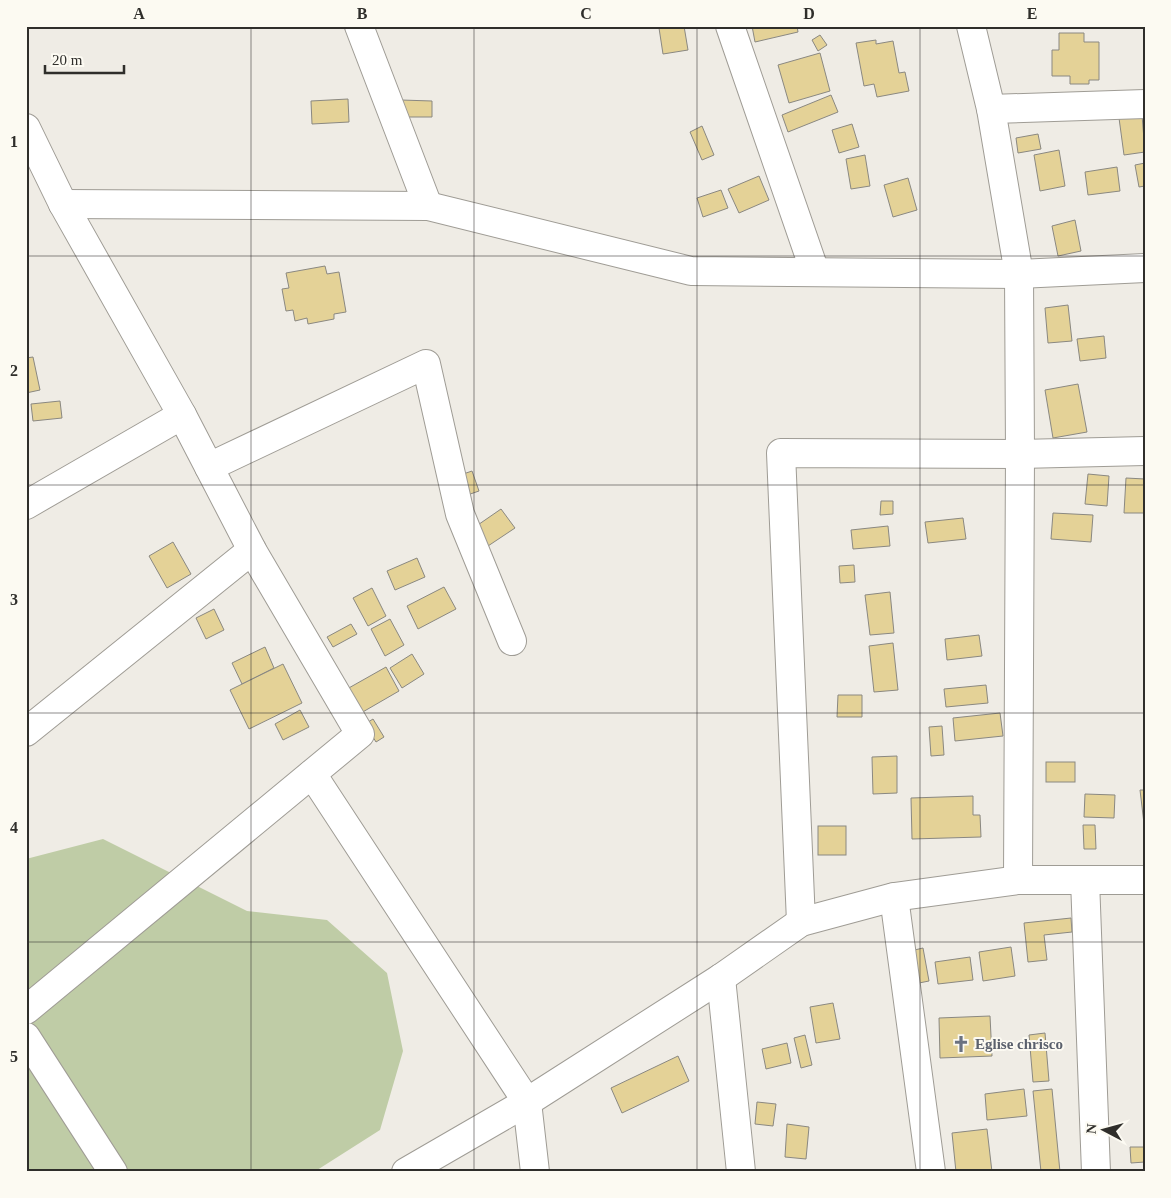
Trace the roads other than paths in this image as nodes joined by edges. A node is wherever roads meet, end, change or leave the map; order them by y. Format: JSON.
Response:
{"nodes":[{"id":1,"x":359,"y":26,"type":"edge"},
{"id":2,"x":730,"y":26,"type":"edge"},
{"id":3,"x":971,"y":26,"type":"edge"},
{"id":4,"x":1145,"y":104,"type":"edge"},
{"id":5,"x":991,"y":109,"type":"junction"},
{"id":6,"x":26,"y":128,"type":"edge"},
{"id":7,"x":63,"y":204,"type":"junction"},
{"id":8,"x":428,"y":206,"type":"junction"},
{"id":9,"x":1145,"y":268,"type":"edge"},
{"id":10,"x":815,"y":272,"type":"junction"},
{"id":11,"x":1019,"y":274,"type":"junction"},
{"id":12,"x":182,"y":415,"type":"junction"},
{"id":13,"x":1145,"y":451,"type":"edge"},
{"id":14,"x":1020,"y":454,"type":"junction"},
{"id":15,"x":209,"y":467,"type":"junction"},
{"id":16,"x":26,"y":505,"type":"edge"},
{"id":17,"x":252,"y":550,"type":"junction"},
{"id":18,"x":512,"y":640,"type":"dead end"},
{"id":19,"x":26,"y":732,"type":"edge"},
{"id":20,"x":312,"y":774,"type":"junction"},
{"id":21,"x":1018,"y":880,"type":"junction"},
{"id":22,"x":1085,"y":880,"type":"junction"},
{"id":23,"x":1145,"y":880,"type":"edge"},
{"id":24,"x":894,"y":897,"type":"junction"},
{"id":25,"x":801,"y":922,"type":"junction"},
{"id":26,"x":720,"y":978,"type":"junction"},
{"id":27,"x":26,"y":1010,"type":"edge"},
{"id":28,"x":26,"y":1036,"type":"edge"},
{"id":29,"x":527,"y":1102,"type":"junction"},
{"id":30,"x":112,"y":1172,"type":"edge"},
{"id":31,"x":406,"y":1172,"type":"edge"},
{"id":32,"x":535,"y":1172,"type":"edge"},
{"id":33,"x":741,"y":1172,"type":"edge"},
{"id":34,"x":932,"y":1172,"type":"edge"},
{"id":35,"x":1096,"y":1172,"type":"edge"}],
"edges":[{"from":1,"to":8,"type":"street"},
{"from":2,"to":10,"type":"street"},
{"from":3,"to":5,"type":"street"},
{"from":4,"to":5,"type":"street"},
{"from":5,"to":11,"type":"street"},
{"from":6,"to":7,"type":"street"},
{"from":7,"to":8,"type":"street"},
{"from":7,"to":12,"type":"street"},
{"from":8,"to":10,"type":"street"},
{"from":9,"to":11,"type":"street"},
{"from":10,"to":11,"type":"street"},
{"from":11,"to":14,"type":"street"},
{"from":12,"to":15,"type":"street"},
{"from":12,"to":16,"type":"street"},
{"from":13,"to":14,"type":"street"},
{"from":14,"to":21,"type":"street"},
{"from":14,"to":25,"type":"street"},
{"from":15,"to":17,"type":"street"},
{"from":15,"to":18,"type":"street"},
{"from":17,"to":19,"type":"street"},
{"from":17,"to":20,"type":"street"},
{"from":20,"to":27,"type":"street"},
{"from":20,"to":29,"type":"street"},
{"from":21,"to":22,"type":"street"},
{"from":21,"to":24,"type":"street"},
{"from":22,"to":23,"type":"street"},
{"from":22,"to":35,"type":"street"},
{"from":24,"to":25,"type":"street"},
{"from":24,"to":34,"type":"street"},
{"from":25,"to":26,"type":"street"},
{"from":26,"to":29,"type":"street"},
{"from":26,"to":33,"type":"street"},
{"from":28,"to":30,"type":"street"},
{"from":29,"to":31,"type":"street"},
{"from":29,"to":32,"type":"street"}]}
